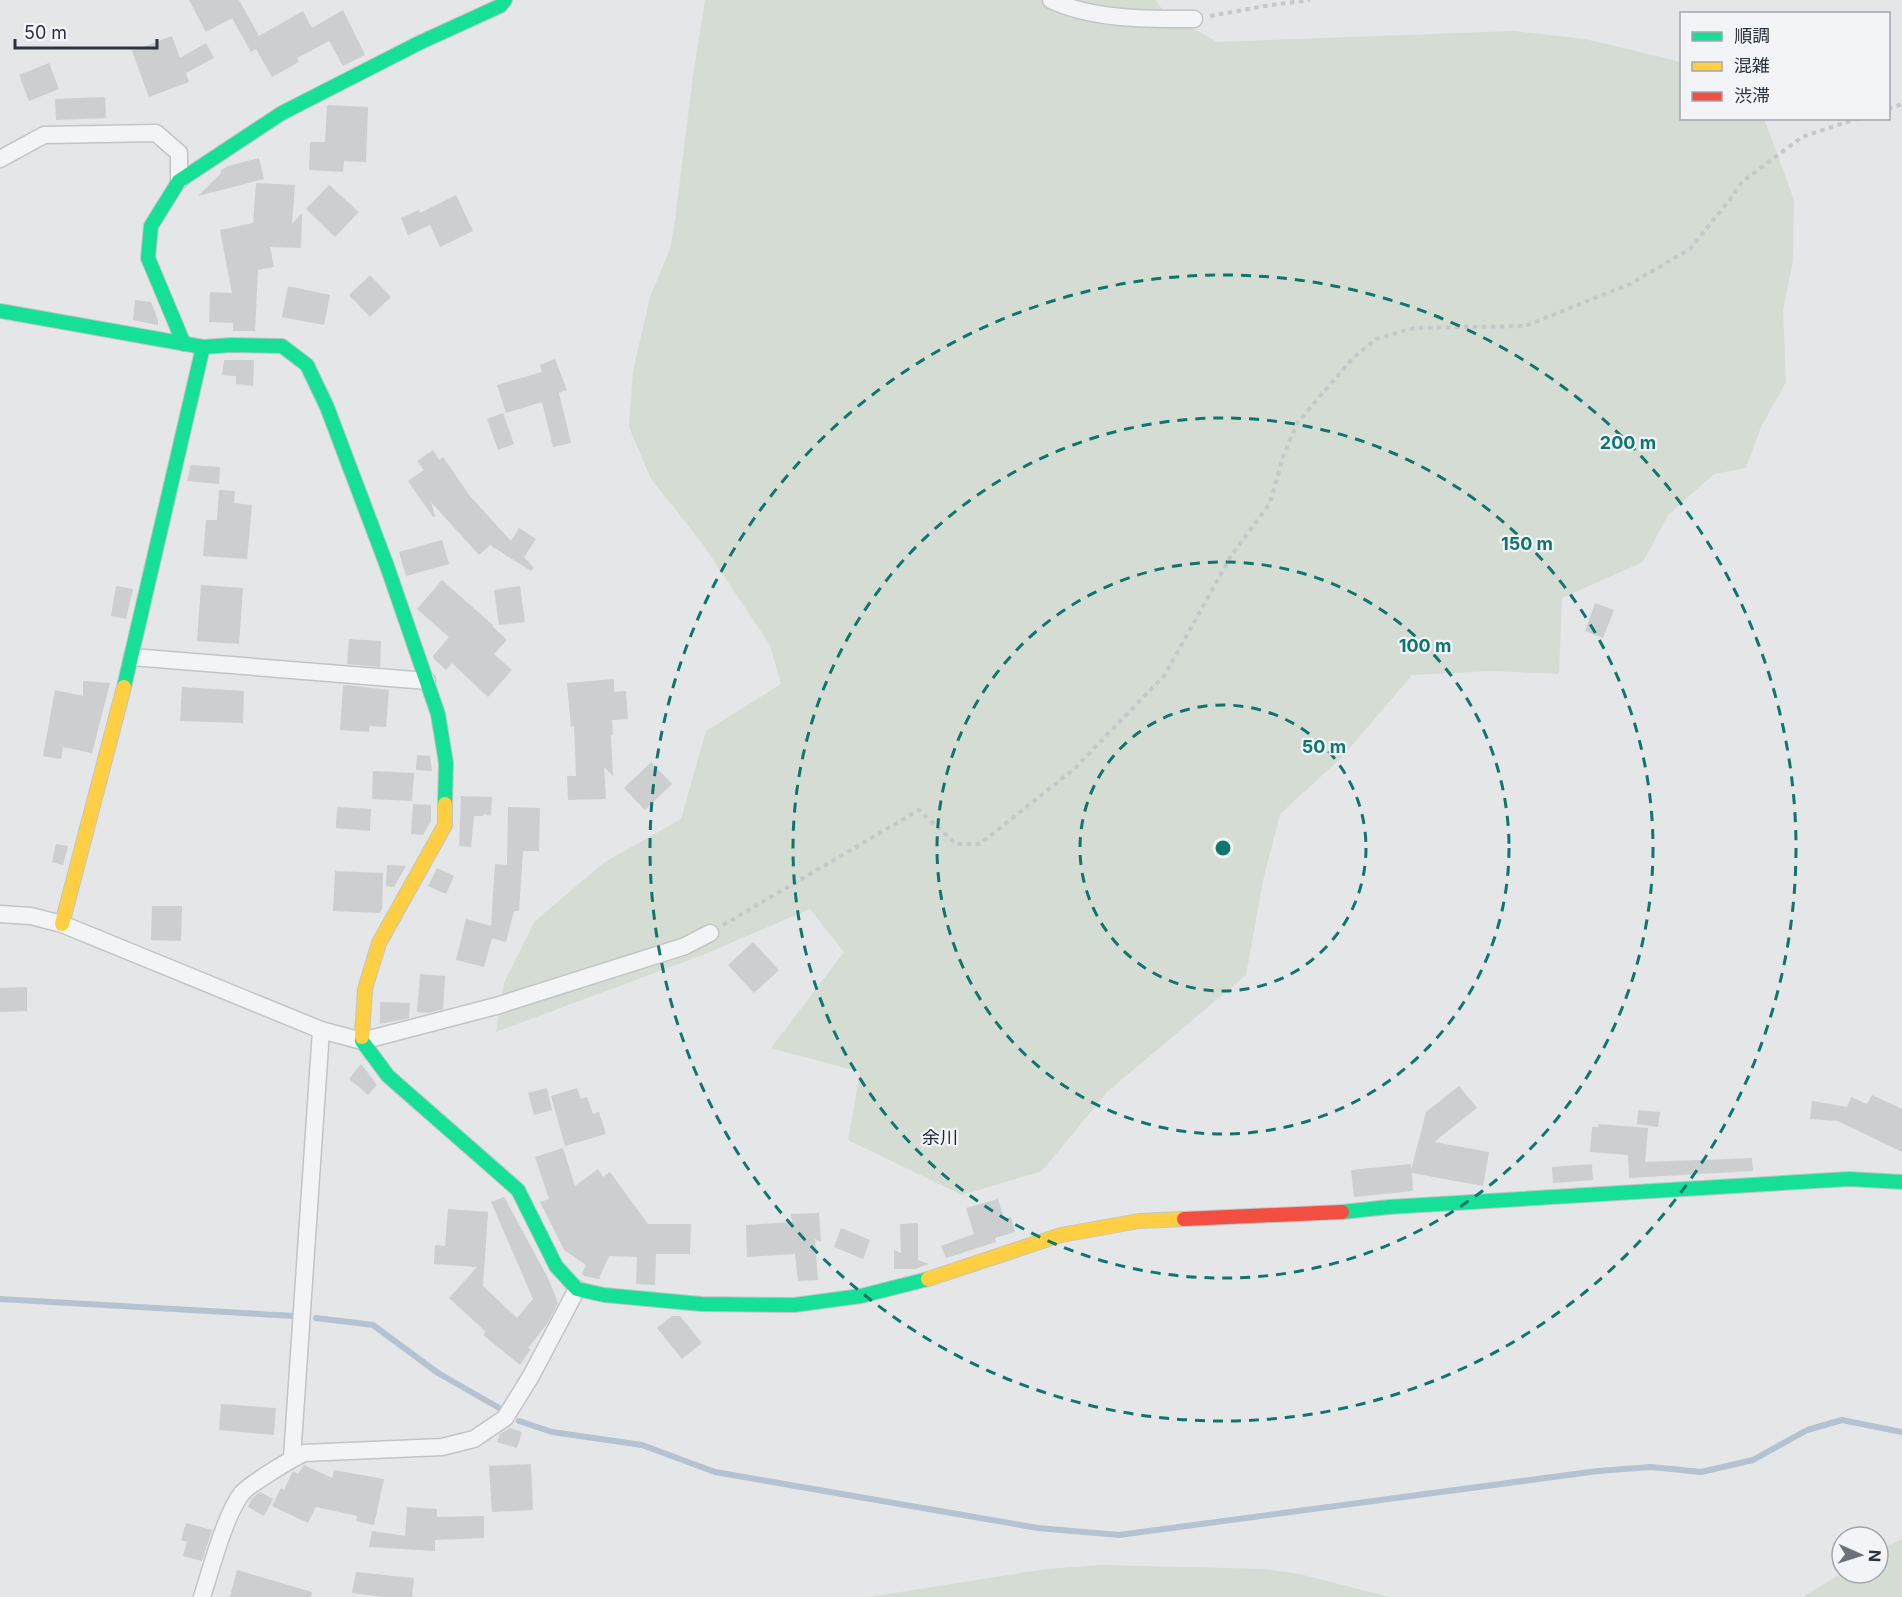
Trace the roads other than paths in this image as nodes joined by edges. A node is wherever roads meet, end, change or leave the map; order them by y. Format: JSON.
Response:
{"nodes":[{"id":1,"x":505,"y":0,"type":"edge"},
{"id":2,"x":1052,"y":0,"type":"edge"},
{"id":3,"x":1194,"y":19,"type":"road end"},
{"id":4,"x":0,"y":159,"type":"edge"},
{"id":5,"x":179,"y":181,"type":"junction"},
{"id":6,"x":0,"y":311,"type":"edge"},
{"id":7,"x":184,"y":344,"type":"junction"},
{"id":8,"x":202,"y":347,"type":"junction"},
{"id":9,"x":132,"y":657,"type":"junction"},
{"id":10,"x":427,"y":681,"type":"junction"},
{"id":11,"x":0,"y":914,"type":"edge"},
{"id":12,"x":63,"y":924,"type":"junction"},
{"id":13,"x":710,"y":933,"type":"road end"},
{"id":14,"x":321,"y":1030,"type":"junction"},
{"id":15,"x":362,"y":1041,"type":"junction"},
{"id":16,"x":1902,"y":1182,"type":"edge"},
{"id":17,"x":577,"y":1289,"type":"junction"},
{"id":18,"x":292,"y":1458,"type":"junction"},
{"id":19,"x":202,"y":1597,"type":"edge"}],
"edges":[{"from":1,"to":5,"type":"street"},
{"from":2,"to":3,"type":"street"},
{"from":4,"to":5,"type":"street"},
{"from":5,"to":7,"type":"street"},
{"from":6,"to":7,"type":"street"},
{"from":7,"to":8,"type":"street"},
{"from":8,"to":9,"type":"street"},
{"from":8,"to":10,"type":"street"},
{"from":9,"to":10,"type":"street"},
{"from":9,"to":12,"type":"street"},
{"from":10,"to":15,"type":"street"},
{"from":11,"to":12,"type":"street"},
{"from":12,"to":14,"type":"street"},
{"from":13,"to":15,"type":"street"},
{"from":14,"to":15,"type":"street"},
{"from":14,"to":18,"type":"street"},
{"from":15,"to":17,"type":"street"},
{"from":16,"to":17,"type":"street"},
{"from":17,"to":18,"type":"street"},
{"from":18,"to":19,"type":"street"}]}
